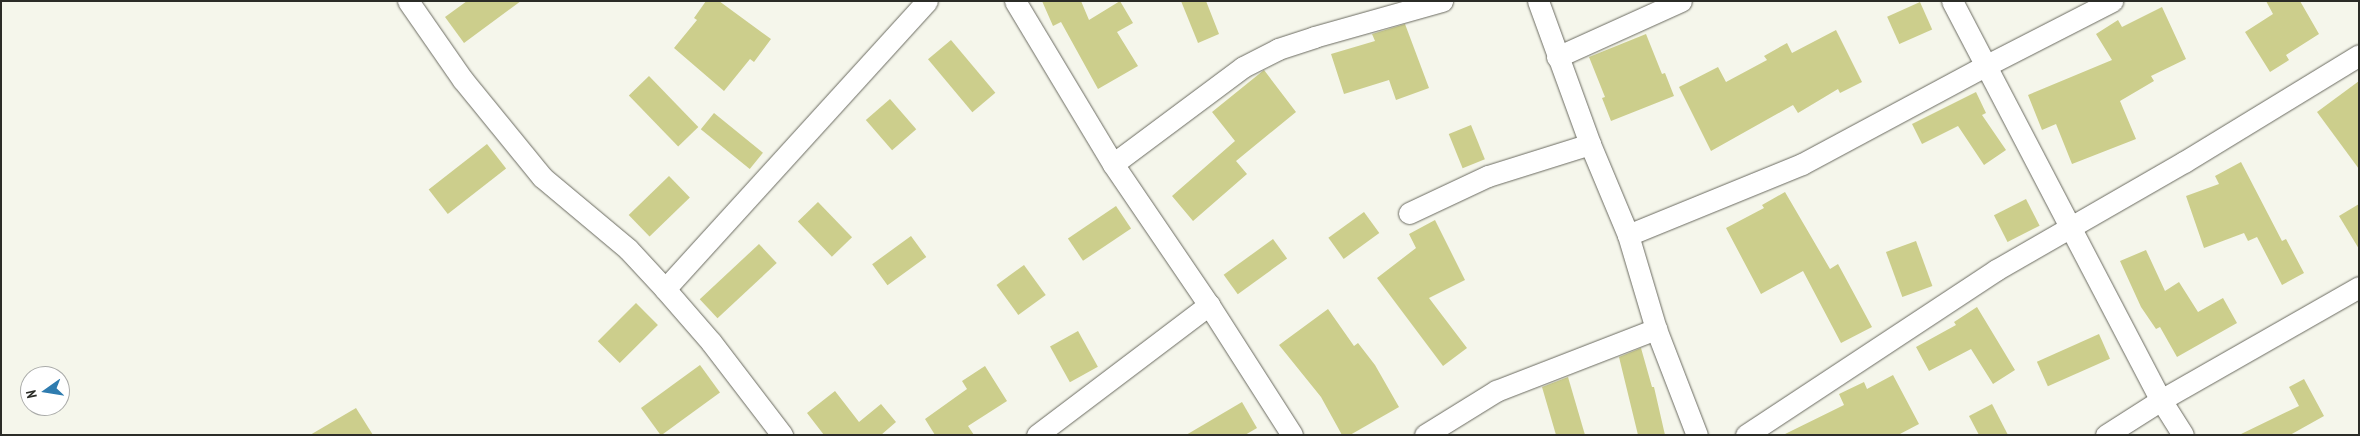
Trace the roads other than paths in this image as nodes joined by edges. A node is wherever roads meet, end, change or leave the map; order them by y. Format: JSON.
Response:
{"nodes":[{"id":1,"x":408,"y":1,"type":"edge"},
{"id":2,"x":927,"y":1,"type":"edge"},
{"id":3,"x":1015,"y":1,"type":"edge"},
{"id":4,"x":1442,"y":1,"type":"edge"},
{"id":5,"x":1538,"y":1,"type":"edge"},
{"id":6,"x":1682,"y":1,"type":"edge"},
{"id":7,"x":1952,"y":1,"type":"edge"},
{"id":8,"x":2112,"y":1,"type":"edge"},
{"id":9,"x":2359,"y":54,"type":"edge"},
{"id":10,"x":1557,"y":57,"type":"junction"},
{"id":11,"x":1985,"y":66,"type":"junction"},
{"id":12,"x":1590,"y":144,"type":"junction"},
{"id":13,"x":1113,"y":164,"type":"junction"},
{"id":14,"x":1409,"y":213,"type":"dead end"},
{"id":15,"x":2071,"y":226,"type":"junction"},
{"id":16,"x":1628,"y":235,"type":"junction"},
{"id":17,"x":2359,"y":287,"type":"edge"},
{"id":18,"x":665,"y":289,"type":"junction"},
{"id":19,"x":1210,"y":305,"type":"junction"},
{"id":20,"x":1656,"y":329,"type":"junction"},
{"id":21,"x":2161,"y":400,"type":"junction"},
{"id":22,"x":782,"y":435,"type":"edge"},
{"id":23,"x":1037,"y":435,"type":"edge"},
{"id":24,"x":1292,"y":435,"type":"edge"},
{"id":25,"x":1425,"y":435,"type":"edge"},
{"id":26,"x":1696,"y":435,"type":"edge"},
{"id":27,"x":1746,"y":435,"type":"edge"},
{"id":28,"x":2106,"y":435,"type":"edge"},
{"id":29,"x":2182,"y":435,"type":"edge"}],
"edges":[{"from":1,"to":18,"type":"street"},
{"from":2,"to":18,"type":"street"},
{"from":3,"to":13,"type":"street"},
{"from":4,"to":13,"type":"street"},
{"from":5,"to":10,"type":"street"},
{"from":6,"to":10,"type":"street"},
{"from":7,"to":11,"type":"street"},
{"from":8,"to":11,"type":"street"},
{"from":9,"to":15,"type":"street"},
{"from":10,"to":12,"type":"street"},
{"from":11,"to":15,"type":"street"},
{"from":11,"to":16,"type":"street"},
{"from":12,"to":14,"type":"street"},
{"from":12,"to":16,"type":"street"},
{"from":13,"to":19,"type":"street"},
{"from":15,"to":21,"type":"street"},
{"from":15,"to":27,"type":"street"},
{"from":16,"to":20,"type":"street"},
{"from":17,"to":21,"type":"street"},
{"from":18,"to":22,"type":"street"},
{"from":19,"to":23,"type":"street"},
{"from":19,"to":24,"type":"street"},
{"from":20,"to":25,"type":"street"},
{"from":20,"to":26,"type":"street"},
{"from":21,"to":28,"type":"street"},
{"from":21,"to":29,"type":"street"}]}
